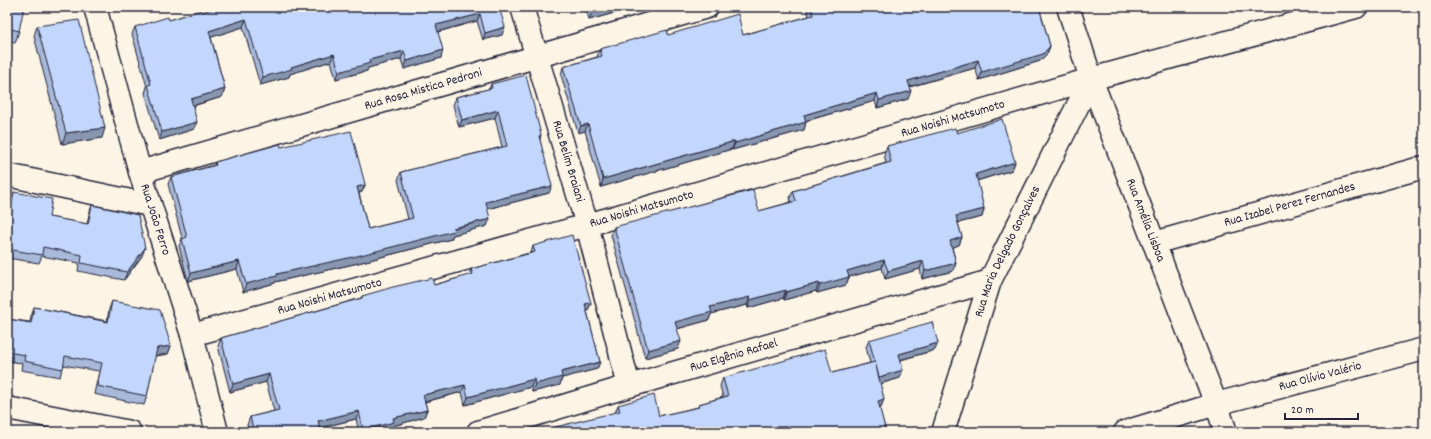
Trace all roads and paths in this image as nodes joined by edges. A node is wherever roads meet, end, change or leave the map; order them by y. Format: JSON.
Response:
{"nodes":[{"id":1,"x":96,"y":7,"type":"edge"},
{"id":2,"x":522,"y":7,"type":"edge"},
{"id":3,"x":707,"y":7,"type":"edge"},
{"id":4,"x":1068,"y":7,"type":"edge"},
{"id":5,"x":1356,"y":7,"type":"edge"},
{"id":6,"x":536,"y":56,"type":"junction"},
{"id":7,"x":1091,"y":79,"type":"junction"},
{"id":8,"x":1424,"y":167,"type":"edge"},
{"id":9,"x":140,"y":172,"type":"junction"},
{"id":10,"x":7,"y":175,"type":"edge"},
{"id":11,"x":150,"y":205,"type":"junction"},
{"id":12,"x":587,"y":225,"type":"junction"},
{"id":13,"x":1154,"y":243,"type":"junction"},
{"id":14,"x":990,"y":281,"type":"junction"},
{"id":15,"x":192,"y":335,"type":"junction"},
{"id":16,"x":1424,"y":349,"type":"edge"},
{"id":17,"x":629,"y":386,"type":"junction"},
{"id":18,"x":1216,"y":404,"type":"junction"},
{"id":19,"x":7,"y":408,"type":"edge"},
{"id":20,"x":130,"y":432,"type":"edge"},
{"id":21,"x":217,"y":432,"type":"edge"},
{"id":22,"x":478,"y":432,"type":"edge"},
{"id":23,"x":943,"y":432,"type":"edge"},
{"id":24,"x":1125,"y":432,"type":"edge"},
{"id":25,"x":1226,"y":432,"type":"edge"}],
"edges":[{"from":1,"to":9,"type":"street","name":"Rua João Ferro"},
{"from":2,"to":6,"type":"street","name":"Rua Belim Braiani"},
{"from":3,"to":6,"type":"street","name":"Rua Rosa Mistica Pedroni"},
{"from":4,"to":7,"type":"street","name":"Rua Amélia Lisboa"},
{"from":5,"to":7,"type":"street","name":"Rua Noishi Matsumoto"},
{"from":6,"to":9,"type":"street","name":"Rua Rosa Mistica Pedroni"},
{"from":6,"to":12,"type":"street","name":"Rua Belim Braiani"},
{"from":7,"to":12,"type":"street","name":"Rua Noishi Matsumoto"},
{"from":7,"to":13,"type":"street","name":"Rua Amélia Lisboa"},
{"from":7,"to":14,"type":"street","name":"Rua Maria Delgado Gonçalves"},
{"from":8,"to":13,"type":"street","name":"Rua Izabel Perez Fernandes"},
{"from":9,"to":11,"type":"street","name":"Rua João Ferro"},
{"from":10,"to":11,"type":"street"},
{"from":11,"to":15,"type":"street","name":"Rua João Ferro"},
{"from":12,"to":15,"type":"street","name":"Rua Noishi Matsumoto"},
{"from":12,"to":17,"type":"street","name":"Rua Belim Braiani"},
{"from":13,"to":18,"type":"street","name":"Rua Amélia Lisboa"},
{"from":14,"to":17,"type":"street","name":"Rua Elgênio Rafael"},
{"from":14,"to":23,"type":"street","name":"Rua Maria Delgado Gonçalves"},
{"from":15,"to":21,"type":"street","name":"Rua João Ferro"},
{"from":16,"to":18,"type":"street","name":"Rua Olívio Valério"},
{"from":17,"to":22,"type":"street","name":"Rua Elgênio Rafael"},
{"from":18,"to":24,"type":"street","name":"Rua Olívio Valério"},
{"from":18,"to":25,"type":"street","name":"Rua Amélia Lisboa"},
{"from":19,"to":20,"type":"street"}]}
